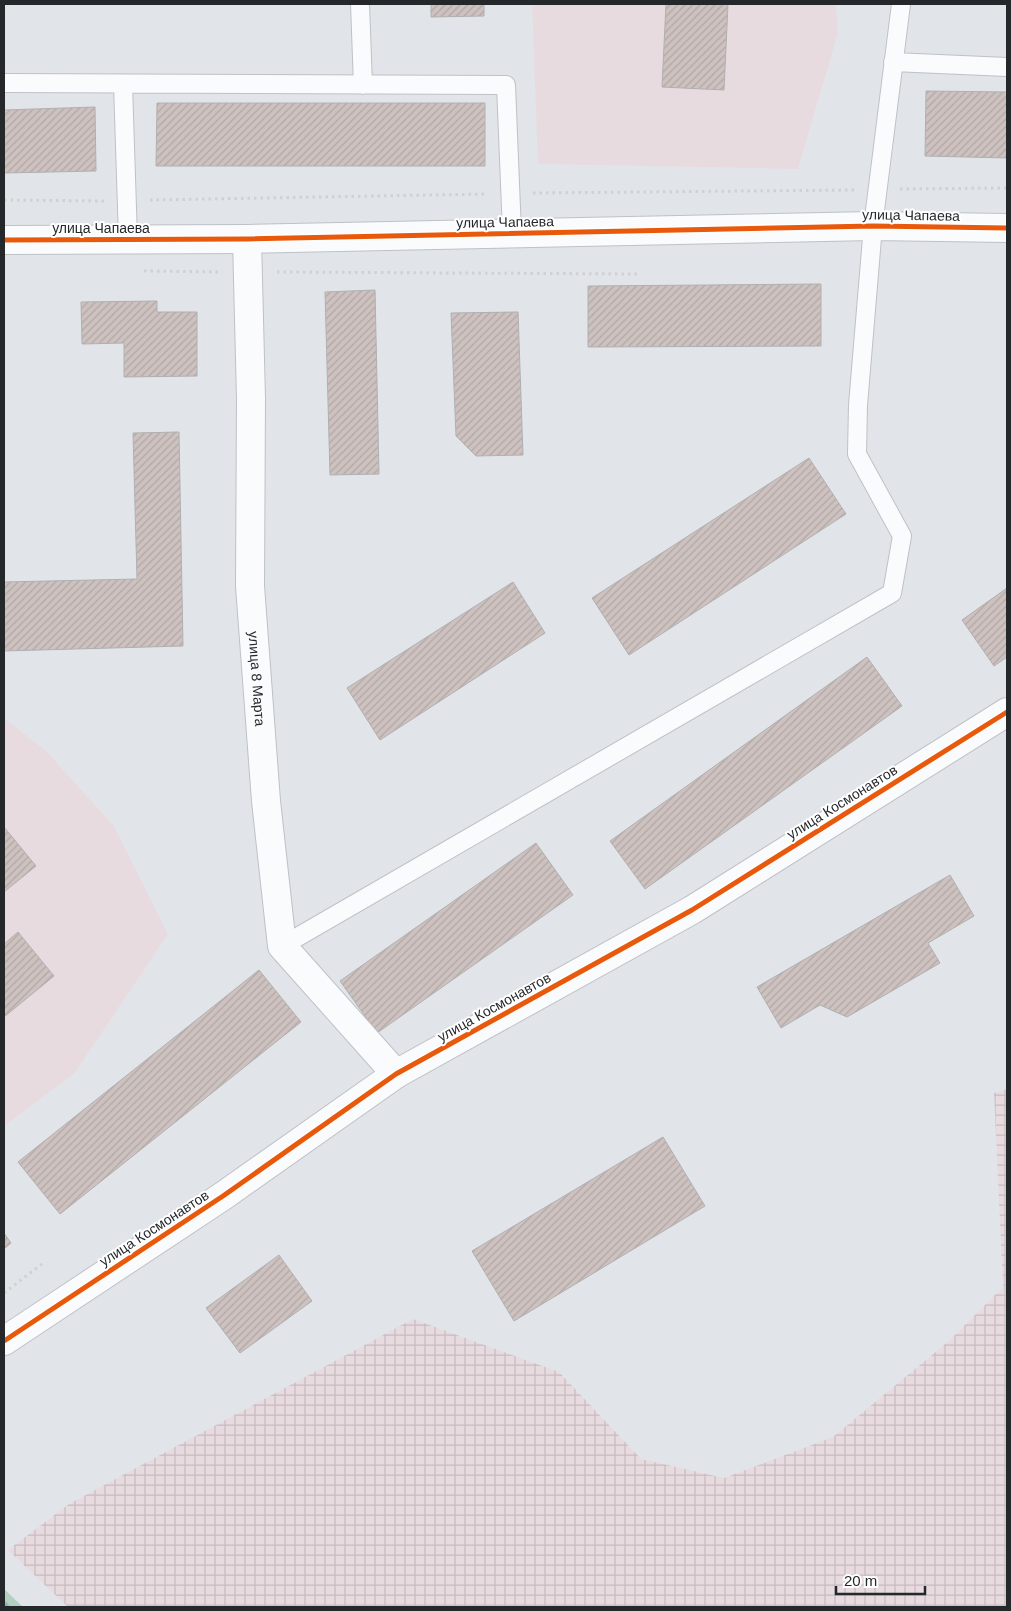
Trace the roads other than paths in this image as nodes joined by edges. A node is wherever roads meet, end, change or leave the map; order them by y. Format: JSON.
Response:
{"nodes":[{"id":1,"x":360,"y":4,"type":"edge"},
{"id":2,"x":901,"y":4,"type":"edge"},
{"id":3,"x":893,"y":62,"type":"junction"},
{"id":4,"x":1007,"y":67,"type":"edge"},
{"id":5,"x":4,"y":83,"type":"edge"},
{"id":6,"x":122,"y":84,"type":"junction"},
{"id":7,"x":363,"y":85,"type":"junction"},
{"id":8,"x":873,"y":226,"type":"junction"},
{"id":9,"x":1007,"y":228,"type":"edge"},
{"id":10,"x":512,"y":233,"type":"junction"},
{"id":11,"x":128,"y":239,"type":"junction"},
{"id":12,"x":246,"y":239,"type":"junction"},
{"id":13,"x":4,"y":240,"type":"edge"},
{"id":14,"x":1007,"y":712,"type":"edge"},
{"id":15,"x":282,"y":946,"type":"junction"},
{"id":16,"x":396,"y":1074,"type":"junction"},
{"id":17,"x":4,"y":1341,"type":"edge"}],
"edges":[{"from":1,"to":7,"type":"lane"},
{"from":2,"to":3,"type":"lane"},
{"from":3,"to":4,"type":"lane"},
{"from":3,"to":8,"type":"lane"},
{"from":5,"to":6,"type":"lane"},
{"from":6,"to":7,"type":"lane"},
{"from":6,"to":11,"type":"lane"},
{"from":7,"to":10,"type":"lane"},
{"from":8,"to":9,"type":"street","name":"улица Чапаева"},
{"from":8,"to":10,"type":"street","name":"улица Чапаева"},
{"from":8,"to":15,"type":"lane"},
{"from":10,"to":12,"type":"street","name":"улица Чапаева"},
{"from":11,"to":12,"type":"street","name":"улица Чапаева"},
{"from":11,"to":13,"type":"street","name":"улица Чапаева"},
{"from":12,"to":15,"type":"street","name":"улица 8 Марта"},
{"from":14,"to":16,"type":"street","name":"улица Космонавтов"},
{"from":15,"to":16,"type":"street"},
{"from":16,"to":17,"type":"street","name":"улица Космонавтов"}]}
